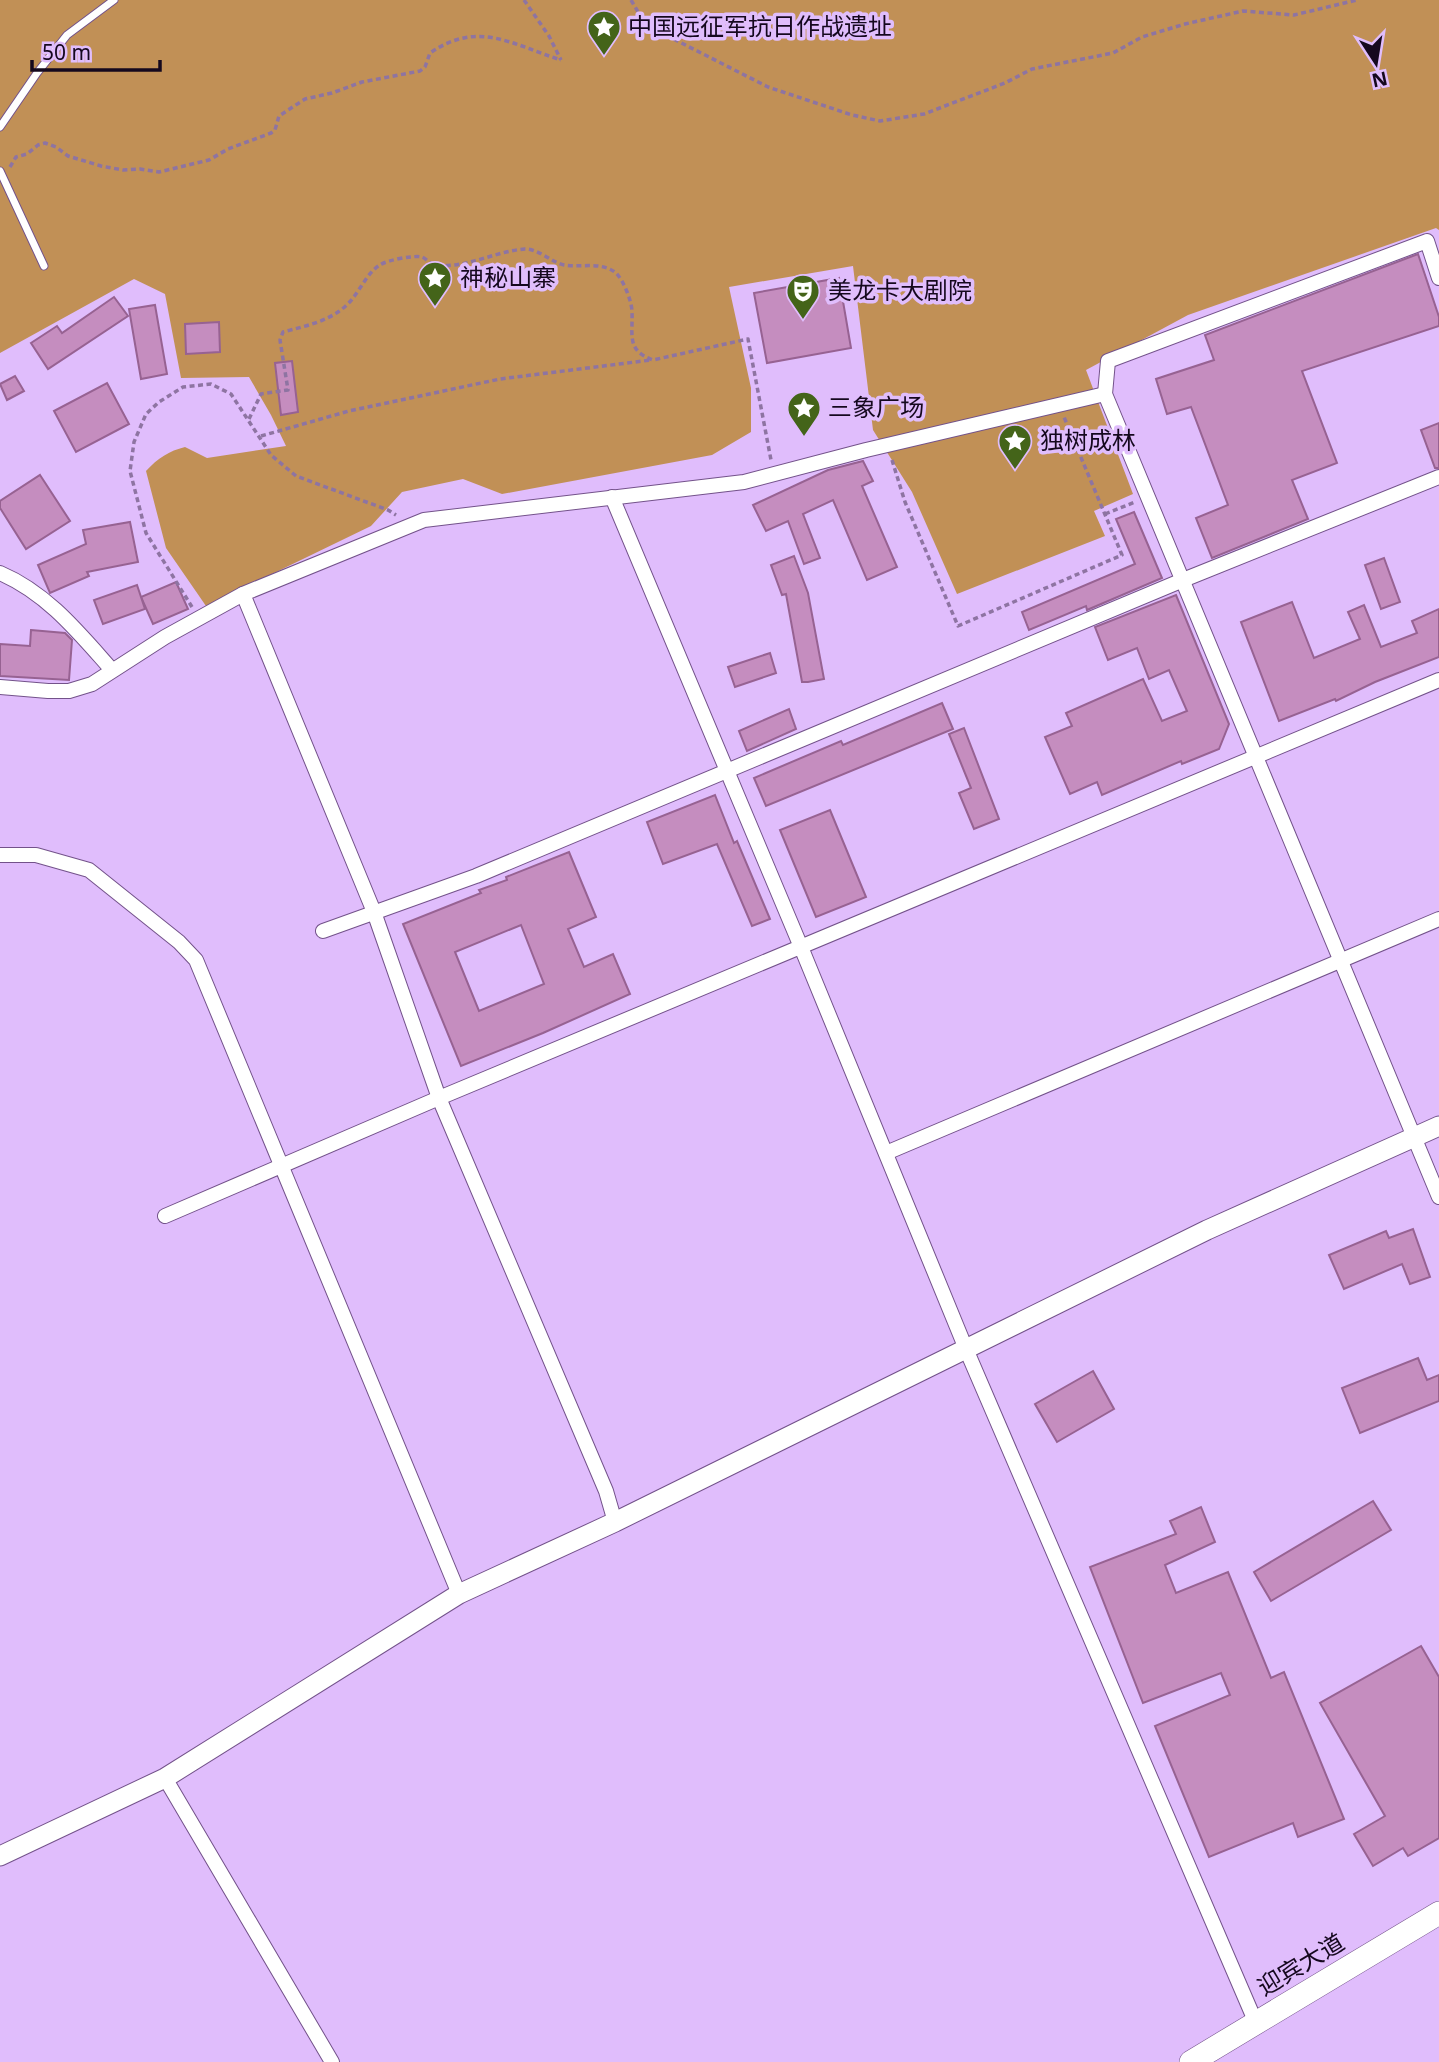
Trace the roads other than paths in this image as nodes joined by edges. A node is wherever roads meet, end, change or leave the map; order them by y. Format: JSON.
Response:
{"nodes":[{"id":1,"x":114,"y":0,"type":"edge"},
{"id":2,"x":0,"y":127,"type":"edge"},
{"id":3,"x":0,"y":172,"type":"edge"},
{"id":4,"x":44,"y":266,"type":"dead end"},
{"id":5,"x":1439,"y":278,"type":"edge"},
{"id":6,"x":1105,"y":394,"type":"junction"},
{"id":7,"x":1439,"y":477,"type":"edge"},
{"id":8,"x":612,"y":497,"type":"junction"},
{"id":9,"x":0,"y":573,"type":"edge"},
{"id":10,"x":1182,"y":580,"type":"junction"},
{"id":11,"x":243,"y":594,"type":"junction"},
{"id":12,"x":112,"y":670,"type":"junction"},
{"id":13,"x":1439,"y":680,"type":"edge"},
{"id":14,"x":0,"y":687,"type":"edge"},
{"id":15,"x":1256,"y":756,"type":"junction"},
{"id":16,"x":728,"y":770,"type":"junction"},
{"id":17,"x":0,"y":855,"type":"edge"},
{"id":18,"x":374,"y":912,"type":"junction"},
{"id":19,"x":1439,"y":919,"type":"edge"},
{"id":20,"x":323,"y":931,"type":"dead end"},
{"id":21,"x":801,"y":947,"type":"junction"},
{"id":22,"x":1340,"y":959,"type":"junction"},
{"id":23,"x":439,"y":1098,"type":"junction"},
{"id":24,"x":1439,"y":1126,"type":"edge"},
{"id":25,"x":1414,"y":1137,"type":"junction"},
{"id":26,"x":886,"y":1153,"type":"junction"},
{"id":27,"x":281,"y":1164,"type":"junction"},
{"id":28,"x":1439,"y":1197,"type":"edge"},
{"id":29,"x":165,"y":1216,"type":"dead end"},
{"id":30,"x":966,"y":1349,"type":"junction"},
{"id":31,"x":615,"y":1522,"type":"junction"},
{"id":32,"x":459,"y":1594,"type":"junction"},
{"id":33,"x":165,"y":1778,"type":"junction"},
{"id":34,"x":0,"y":1856,"type":"edge"},
{"id":35,"x":1439,"y":1913,"type":"edge"},
{"id":36,"x":1256,"y":2023,"type":"junction"},
{"id":37,"x":332,"y":2062,"type":"edge"},
{"id":38,"x":1191,"y":2062,"type":"edge"}],
"edges":[{"from":1,"to":2,"type":"lane"},
{"from":3,"to":4,"type":"lane"},
{"from":5,"to":6,"type":"street"},
{"from":6,"to":8,"type":"street"},
{"from":6,"to":10,"type":"street"},
{"from":7,"to":10,"type":"street"},
{"from":8,"to":11,"type":"street"},
{"from":8,"to":16,"type":"street"},
{"from":9,"to":12,"type":"street"},
{"from":10,"to":15,"type":"street"},
{"from":10,"to":16,"type":"street"},
{"from":11,"to":12,"type":"street"},
{"from":11,"to":18,"type":"street"},
{"from":12,"to":14,"type":"street"},
{"from":13,"to":15,"type":"street"},
{"from":15,"to":21,"type":"street"},
{"from":15,"to":22,"type":"street"},
{"from":16,"to":18,"type":"street"},
{"from":16,"to":21,"type":"street"},
{"from":17,"to":27,"type":"street"},
{"from":18,"to":20,"type":"street"},
{"from":18,"to":23,"type":"street"},
{"from":19,"to":22,"type":"street"},
{"from":21,"to":23,"type":"street"},
{"from":21,"to":26,"type":"street"},
{"from":22,"to":25,"type":"street"},
{"from":22,"to":26,"type":"street"},
{"from":23,"to":27,"type":"street"},
{"from":23,"to":31,"type":"street"},
{"from":24,"to":25,"type":"street"},
{"from":25,"to":28,"type":"street"},
{"from":25,"to":30,"type":"street"},
{"from":26,"to":30,"type":"street"},
{"from":27,"to":29,"type":"street"},
{"from":27,"to":32,"type":"street"},
{"from":30,"to":31,"type":"street"},
{"from":30,"to":36,"type":"street"},
{"from":31,"to":32,"type":"street"},
{"from":32,"to":33,"type":"street"},
{"from":33,"to":34,"type":"street"},
{"from":33,"to":37,"type":"street"},
{"from":35,"to":36,"type":"main road","name":"迎宾大道"},
{"from":36,"to":38,"type":"main road","name":"迎宾大道"}]}
